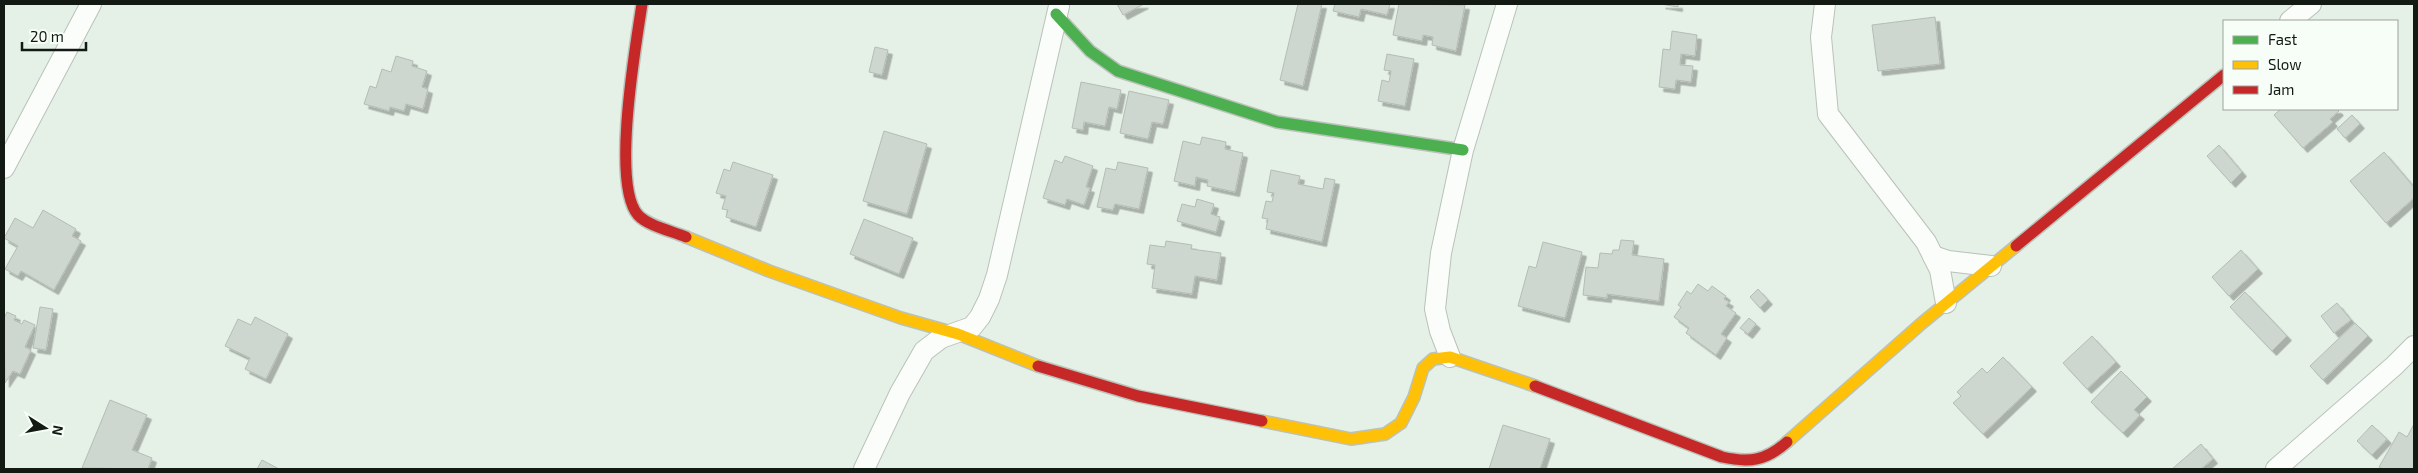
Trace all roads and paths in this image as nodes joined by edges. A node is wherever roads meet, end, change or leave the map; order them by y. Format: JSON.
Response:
{"nodes":[{"id":1,"x":91,"y":4,"type":"edge"},
{"id":2,"x":642,"y":4,"type":"edge"},
{"id":3,"x":1506,"y":4,"type":"edge"},
{"id":4,"x":1825,"y":4,"type":"edge"},
{"id":5,"x":2311,"y":4,"type":"edge"},
{"id":6,"x":1058,"y":9,"type":"edge"},
{"id":7,"x":2291,"y":20,"type":"edge"},
{"id":8,"x":2223,"y":76,"type":"edge"},
{"id":9,"x":1463,"y":150,"type":"junction"},
{"id":10,"x":4,"y":168,"type":"edge"},
{"id":11,"x":1933,"y":256,"type":"junction"},
{"id":12,"x":1991,"y":266,"type":"junction"},
{"id":13,"x":1946,"y":303,"type":"junction"},
{"id":14,"x":958,"y":334,"type":"junction"},
{"id":15,"x":2414,"y":346,"type":"edge"},
{"id":16,"x":1450,"y":357,"type":"junction"},
{"id":17,"x":2394,"y":366,"type":"junction"},
{"id":18,"x":2414,"y":371,"type":"edge"},
{"id":19,"x":1782,"y":446,"type":"junction"},
{"id":20,"x":1746,"y":465,"type":"edge"},
{"id":21,"x":864,"y":469,"type":"edge"},
{"id":22,"x":1777,"y":469,"type":"edge"},
{"id":23,"x":2276,"y":469,"type":"edge"}],
"edges":[{"from":1,"to":10,"type":"street"},
{"from":2,"to":14,"type":"street"},
{"from":3,"to":9,"type":"street"},
{"from":4,"to":11,"type":"street"},
{"from":5,"to":7,"type":"street"},
{"from":6,"to":9,"type":"street"},
{"from":6,"to":14,"type":"street"},
{"from":8,"to":12,"type":"street"},
{"from":9,"to":16,"type":"street"},
{"from":11,"to":12,"type":"street"},
{"from":11,"to":13,"type":"street"},
{"from":12,"to":13,"type":"street"},
{"from":13,"to":19,"type":"street"},
{"from":14,"to":16,"type":"street"},
{"from":14,"to":21,"type":"street"},
{"from":15,"to":17,"type":"street"},
{"from":16,"to":20,"type":"street"},
{"from":17,"to":18,"type":"street"},
{"from":17,"to":23,"type":"street"},
{"from":19,"to":20,"type":"street"},
{"from":19,"to":22,"type":"street"}]}
